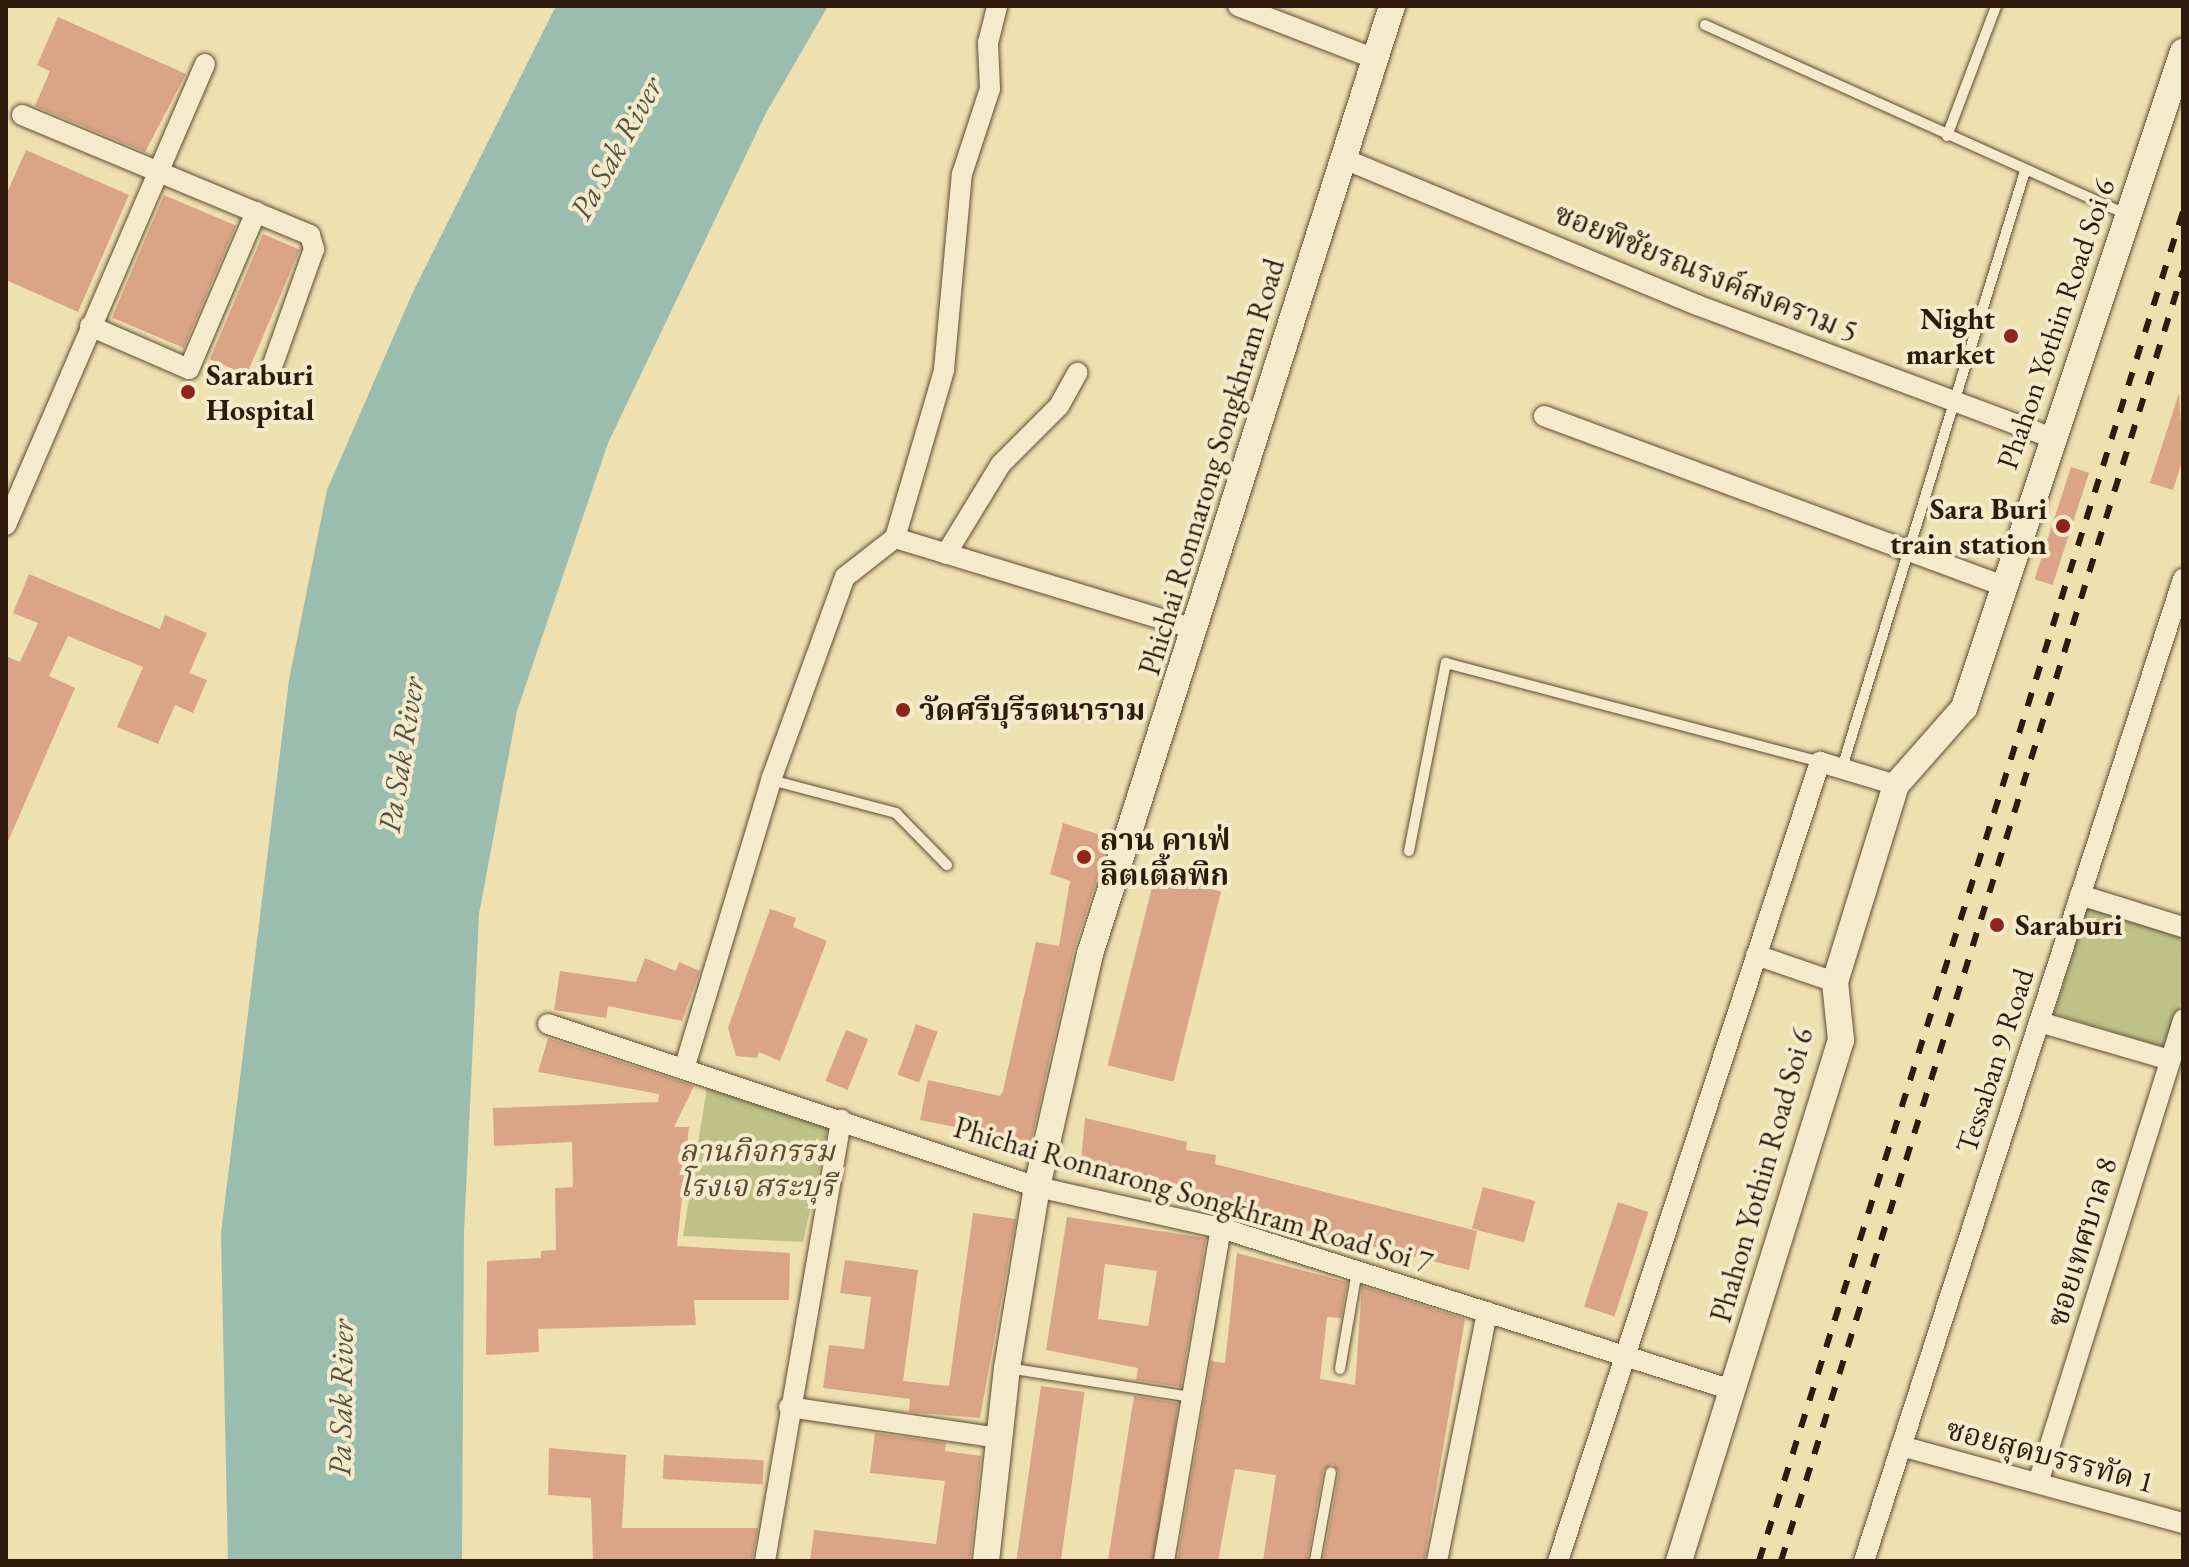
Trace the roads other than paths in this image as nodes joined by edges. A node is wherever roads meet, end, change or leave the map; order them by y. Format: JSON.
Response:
{"nodes":[{"id":1,"x":997,"y":6,"type":"edge"},
{"id":2,"x":1238,"y":6,"type":"edge"},
{"id":3,"x":1392,"y":6,"type":"edge"},
{"id":4,"x":1996,"y":6,"type":"edge"},
{"id":5,"x":1705,"y":25,"type":"dead end"},
{"id":6,"x":2183,"y":52,"type":"edge"},
{"id":7,"x":1375,"y":59,"type":"junction"},
{"id":8,"x":205,"y":64,"type":"dead end"},
{"id":9,"x":22,"y":115,"type":"dead end"},
{"id":10,"x":1947,"y":136,"type":"junction"},
{"id":11,"x":1342,"y":158,"type":"junction"},
{"id":12,"x":155,"y":169,"type":"junction"},
{"id":13,"x":2025,"y":171,"type":"junction"},
{"id":14,"x":256,"y":212,"type":"junction"},
{"id":15,"x":2127,"y":215,"type":"junction"},
{"id":16,"x":90,"y":326,"type":"junction"},
{"id":17,"x":271,"y":370,"type":"dead end"},
{"id":18,"x":1077,"y":373,"type":"dead end"},
{"id":19,"x":1954,"y":403,"type":"junction"},
{"id":20,"x":1544,"y":416,"type":"dead end"},
{"id":21,"x":2050,"y":437,"type":"junction"},
{"id":22,"x":6,"y":525,"type":"edge"},
{"id":23,"x":895,"y":538,"type":"junction"},
{"id":24,"x":1905,"y":553,"type":"junction"},
{"id":25,"x":946,"y":554,"type":"junction"},
{"id":26,"x":2183,"y":579,"type":"edge"},
{"id":27,"x":2003,"y":586,"type":"junction"},
{"id":28,"x":1195,"y":629,"type":"junction"},
{"id":29,"x":1820,"y":762,"type":"junction"},
{"id":30,"x":1842,"y":768,"type":"junction"},
{"id":31,"x":771,"y":780,"type":"junction"},
{"id":32,"x":1896,"y":785,"type":"junction"},
{"id":33,"x":1409,"y":851,"type":"dead end"},
{"id":34,"x":947,"y":865,"type":"dead end"},
{"id":35,"x":2080,"y":895,"type":"junction"},
{"id":36,"x":2183,"y":927,"type":"edge"},
{"id":37,"x":1756,"y":955,"type":"junction"},
{"id":38,"x":1835,"y":982,"type":"junction"},
{"id":39,"x":2183,"y":1019,"type":"edge"},
{"id":40,"x":2039,"y":1022,"type":"junction"},
{"id":41,"x":548,"y":1024,"type":"dead end"},
{"id":42,"x":2170,"y":1060,"type":"junction"},
{"id":43,"x":684,"y":1069,"type":"junction"},
{"id":44,"x":841,"y":1119,"type":"junction"},
{"id":45,"x":1037,"y":1187,"type":"junction"},
{"id":46,"x":1221,"y":1228,"type":"junction"},
{"id":47,"x":1357,"y":1271,"type":"junction"},
{"id":48,"x":1487,"y":1312,"type":"junction"},
{"id":49,"x":1621,"y":1355,"type":"junction"},
{"id":50,"x":1007,"y":1368,"type":"junction"},
{"id":51,"x":1340,"y":1369,"type":"dead end"},
{"id":52,"x":1732,"y":1390,"type":"junction"},
{"id":53,"x":1192,"y":1397,"type":"junction"},
{"id":54,"x":789,"y":1407,"type":"junction"},
{"id":55,"x":999,"y":1438,"type":"junction"},
{"id":56,"x":1901,"y":1446,"type":"junction"},
{"id":57,"x":1331,"y":1472,"type":"dead end"},
{"id":58,"x":2038,"y":1483,"type":"junction"},
{"id":59,"x":2183,"y":1523,"type":"edge"},
{"id":60,"x":1560,"y":1560,"type":"edge"},
{"id":61,"x":765,"y":1561,"type":"edge"},
{"id":62,"x":986,"y":1561,"type":"edge"},
{"id":63,"x":1164,"y":1561,"type":"edge"},
{"id":64,"x":1315,"y":1561,"type":"edge"},
{"id":65,"x":1437,"y":1561,"type":"edge"},
{"id":66,"x":1679,"y":1561,"type":"edge"},
{"id":67,"x":1864,"y":1561,"type":"edge"}],
"edges":[{"from":1,"to":23,"type":"street"},
{"from":2,"to":7,"type":"street"},
{"from":3,"to":7,"type":"street","name":"Phichai Ronnarong Songkhram Road"},
{"from":4,"to":10,"type":"lane"},
{"from":5,"to":10,"type":"lane"},
{"from":6,"to":15,"type":"street","name":"Phahon Yothin Road Soi 6"},
{"from":7,"to":11,"type":"street","name":"Phichai Ronnarong Songkhram Road"},
{"from":8,"to":12,"type":"street"},
{"from":9,"to":12,"type":"street"},
{"from":10,"to":13,"type":"lane"},
{"from":11,"to":19,"type":"street","name":"ซอยพิชัยรณรงค์สงคราม 5"},
{"from":11,"to":28,"type":"street","name":"Phichai Ronnarong Songkhram Road"},
{"from":12,"to":14,"type":"street"},
{"from":12,"to":16,"type":"street"},
{"from":13,"to":15,"type":"lane"},
{"from":13,"to":19,"type":"lane"},
{"from":14,"to":16,"type":"street"},
{"from":14,"to":17,"type":"street"},
{"from":15,"to":21,"type":"street","name":"Phahon Yothin Road Soi 6"},
{"from":16,"to":22,"type":"street"},
{"from":18,"to":25,"type":"street"},
{"from":19,"to":21,"type":"street","name":"ซอยพิชัยรณรงค์สงคราม 5"},
{"from":19,"to":24,"type":"lane"},
{"from":20,"to":24,"type":"street"},
{"from":21,"to":27,"type":"street","name":"Phahon Yothin Road Soi 6"},
{"from":23,"to":25,"type":"street"},
{"from":23,"to":31,"type":"street"},
{"from":24,"to":27,"type":"street"},
{"from":24,"to":30,"type":"lane"},
{"from":25,"to":28,"type":"street"},
{"from":26,"to":35,"type":"street","name":"Tessaban 9 Road"},
{"from":27,"to":32,"type":"street","name":"Phahon Yothin Road Soi 6"},
{"from":28,"to":45,"type":"street","name":"Phichai Ronnarong Songkhram Road"},
{"from":29,"to":30,"type":"street"},
{"from":29,"to":33,"type":"lane"},
{"from":29,"to":37,"type":"street"},
{"from":30,"to":32,"type":"street"},
{"from":31,"to":34,"type":"lane"},
{"from":31,"to":43,"type":"street"},
{"from":32,"to":38,"type":"street","name":"Phahon Yothin Road Soi 6"},
{"from":35,"to":36,"type":"street"},
{"from":35,"to":40,"type":"street","name":"Tessaban 9 Road"},
{"from":37,"to":38,"type":"street"},
{"from":37,"to":49,"type":"street"},
{"from":38,"to":52,"type":"street","name":"Phahon Yothin Road Soi 6"},
{"from":39,"to":42,"type":"street","name":"ซอยเทศบาล 8"},
{"from":40,"to":42,"type":"street"},
{"from":40,"to":56,"type":"street","name":"Tessaban 9 Road"},
{"from":41,"to":43,"type":"street","name":"Phichai Ronnarong Songkhram Road Soi 7"},
{"from":42,"to":58,"type":"street","name":"ซอยเทศบาล 8"},
{"from":43,"to":44,"type":"street","name":"Phichai Ronnarong Songkhram Road Soi 7"},
{"from":44,"to":45,"type":"street","name":"Phichai Ronnarong Songkhram Road Soi 7"},
{"from":44,"to":54,"type":"street"},
{"from":45,"to":46,"type":"street","name":"Phichai Ronnarong Songkhram Road Soi 7"},
{"from":45,"to":50,"type":"street","name":"Phichai Ronnarong Songkhram Road"},
{"from":46,"to":47,"type":"street","name":"Phichai Ronnarong Songkhram Road Soi 7"},
{"from":46,"to":53,"type":"street"},
{"from":47,"to":48,"type":"street","name":"Phichai Ronnarong Songkhram Road Soi 7"},
{"from":47,"to":51,"type":"lane"},
{"from":48,"to":49,"type":"street","name":"Phichai Ronnarong Songkhram Road Soi 7"},
{"from":48,"to":65,"type":"street"},
{"from":49,"to":52,"type":"street","name":"Phichai Ronnarong Songkhram Road Soi 7"},
{"from":49,"to":60,"type":"street"},
{"from":50,"to":53,"type":"lane"},
{"from":50,"to":55,"type":"street","name":"Phichai Ronnarong Songkhram Road"},
{"from":52,"to":66,"type":"street","name":"Phahon Yothin Road Soi 6"},
{"from":53,"to":63,"type":"street"},
{"from":54,"to":55,"type":"street"},
{"from":54,"to":61,"type":"street"},
{"from":55,"to":62,"type":"street","name":"Phichai Ronnarong Songkhram Road"},
{"from":56,"to":58,"type":"street","name":"ซอยสุดบรรรทัด 1"},
{"from":56,"to":67,"type":"street","name":"Tessaban 9 Road"},
{"from":57,"to":64,"type":"lane"},
{"from":58,"to":59,"type":"street","name":"ซอยสุดบรรรทัด 1"}]}
